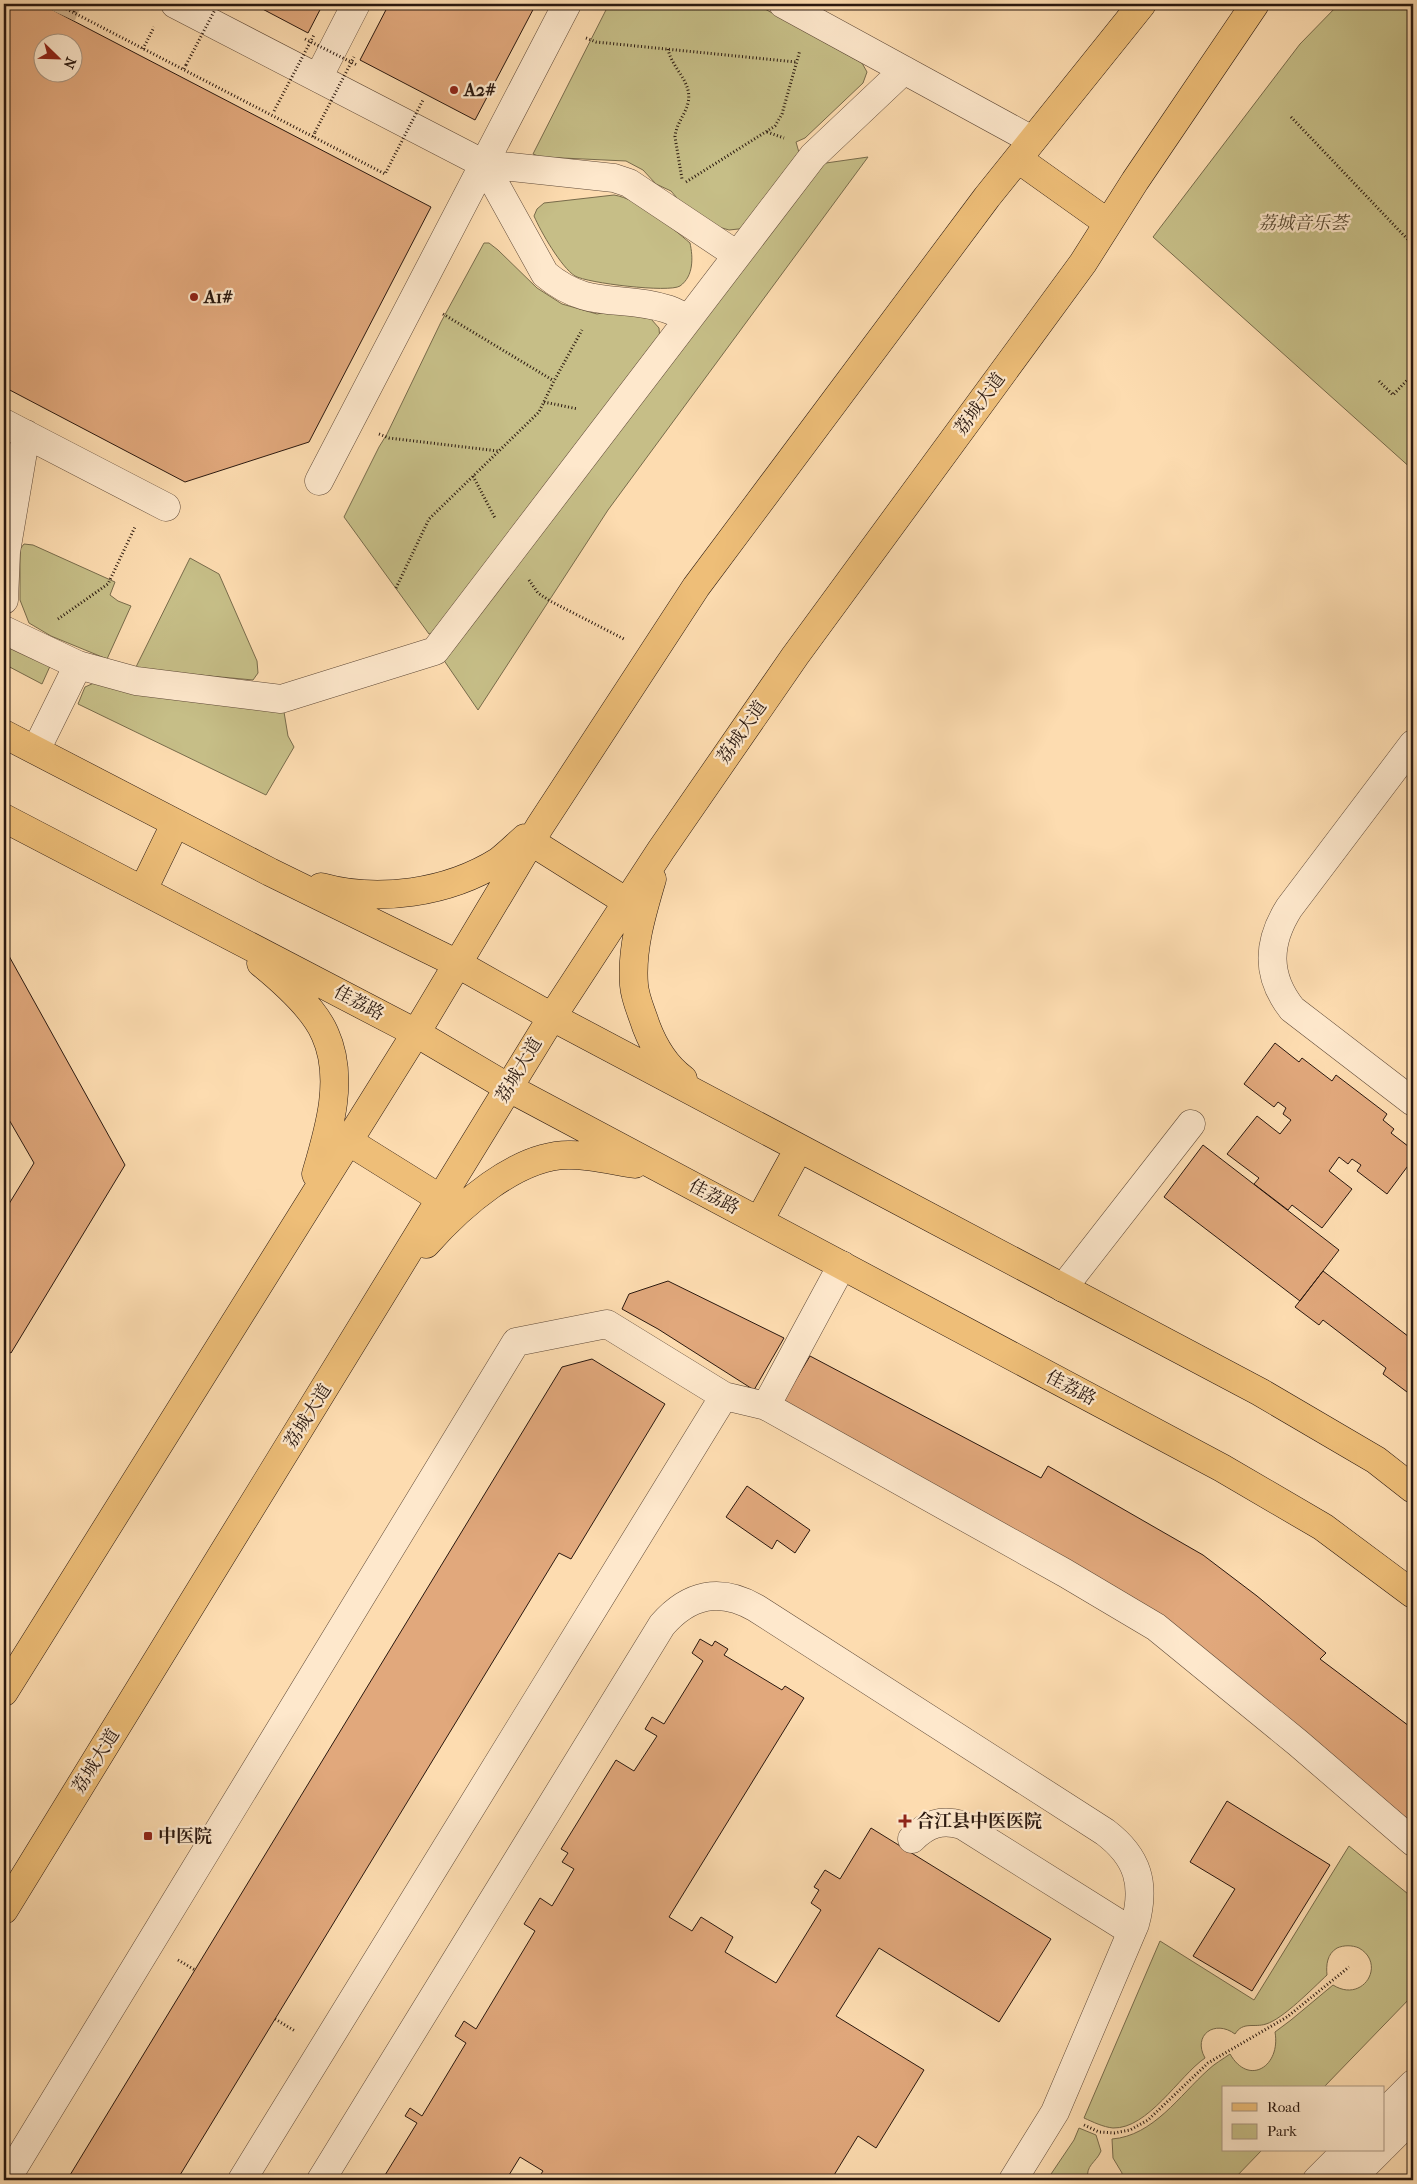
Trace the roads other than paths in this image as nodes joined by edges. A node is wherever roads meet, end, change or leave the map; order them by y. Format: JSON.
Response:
{"nodes":[{"id":1,"x":356,"y":4,"type":"edge"},
{"id":2,"x":783,"y":4,"type":"edge"},
{"id":3,"x":1142,"y":4,"type":"edge"},
{"id":4,"x":1255,"y":4,"type":"edge"},
{"id":5,"x":185,"y":6,"type":"edge"},
{"id":6,"x":561,"y":15,"type":"edge"},
{"id":7,"x":904,"y":70,"type":"junction"},
{"id":8,"x":318,"y":78,"type":"junction"},
{"id":9,"x":1025,"y":150,"type":"junction"},
{"id":10,"x":484,"y":164,"type":"junction"},
{"id":11,"x":1108,"y":223,"type":"junction"},
{"id":12,"x":737,"y":255,"type":"junction"},
{"id":13,"x":688,"y":319,"type":"junction"},
{"id":14,"x":15,"y":429,"type":"edge"},
{"id":15,"x":319,"y":481,"type":"dead end"},
{"id":16,"x":158,"y":503,"type":"road end"},
{"id":17,"x":4,"y":600,"type":"edge"},
{"id":18,"x":15,"y":636,"type":"edge"},
{"id":19,"x":78,"y":665,"type":"junction"},
{"id":20,"x":4,"y":734,"type":"edge"},
{"id":21,"x":1413,"y":744,"type":"edge"},
{"id":22,"x":36,"y":750,"type":"junction"},
{"id":23,"x":4,"y":818,"type":"edge"},
{"id":24,"x":175,"y":824,"type":"junction"},
{"id":25,"x":535,"y":834,"type":"junction"},
{"id":26,"x":661,"y":850,"type":"junction"},
{"id":27,"x":270,"y":872,"type":"junction"},
{"id":28,"x":143,"y":890,"type":"junction"},
{"id":29,"x":627,"y":902,"type":"junction"},
{"id":30,"x":230,"y":936,"type":"junction"},
{"id":31,"x":458,"y":964,"type":"junction"},
{"id":32,"x":552,"y":1017,"type":"junction"},
{"id":33,"x":416,"y":1033,"type":"junction"},
{"id":34,"x":509,"y":1088,"type":"junction"},
{"id":35,"x":1413,"y":1102,"type":"edge"},
{"id":36,"x":716,"y":1104,"type":"junction"},
{"id":37,"x":1192,"y":1124,"type":"dead end"},
{"id":38,"x":348,"y":1141,"type":"junction"},
{"id":39,"x":798,"y":1148,"type":"junction"},
{"id":40,"x":660,"y":1169,"type":"junction"},
{"id":41,"x":441,"y":1199,"type":"junction"},
{"id":42,"x":305,"y":1210,"type":"junction"},
{"id":43,"x":759,"y":1221,"type":"junction"},
{"id":44,"x":842,"y":1266,"type":"junction"},
{"id":45,"x":387,"y":1288,"type":"junction"},
{"id":46,"x":1064,"y":1288,"type":"junction"},
{"id":47,"x":724,"y":1396,"type":"junction"},
{"id":48,"x":766,"y":1406,"type":"junction"},
{"id":49,"x":1413,"y":1489,"type":"edge"},
{"id":50,"x":1413,"y":1594,"type":"edge"},
{"id":51,"x":4,"y":1692,"type":"edge"},
{"id":52,"x":912,"y":1839,"type":"dead end"},
{"id":53,"x":1413,"y":1842,"type":"edge"},
{"id":54,"x":4,"y":1910,"type":"edge"},
{"id":55,"x":1131,"y":1931,"type":"junction"},
{"id":56,"x":1413,"y":2084,"type":"edge"},
{"id":57,"x":1384,"y":2113,"type":"edge"},
{"id":58,"x":1413,"y":2117,"type":"edge"},
{"id":59,"x":1384,"y":2146,"type":"edge"},
{"id":60,"x":1345,"y":2152,"type":"edge"},
{"id":61,"x":1378,"y":2152,"type":"edge"},
{"id":62,"x":6,"y":2180,"type":"edge"},
{"id":63,"x":242,"y":2180,"type":"edge"},
{"id":64,"x":321,"y":2180,"type":"edge"},
{"id":65,"x":1013,"y":2180,"type":"edge"},
{"id":66,"x":1317,"y":2180,"type":"edge"},
{"id":67,"x":1350,"y":2180,"type":"edge"}],
"edges":[{"from":1,"to":8,"type":"street"},
{"from":2,"to":7,"type":"street"},
{"from":3,"to":9,"type":"main road"},
{"from":4,"to":11,"type":"main road","name":"荔城大道"},
{"from":5,"to":8,"type":"street"},
{"from":6,"to":10,"type":"street"},
{"from":7,"to":9,"type":"street"},
{"from":7,"to":12,"type":"street"},
{"from":8,"to":10,"type":"street"},
{"from":9,"to":11,"type":"main road"},
{"from":9,"to":25,"type":"main road"},
{"from":10,"to":12,"type":"street"},
{"from":10,"to":13,"type":"street"},
{"from":10,"to":15,"type":"street"},
{"from":11,"to":26,"type":"main road","name":"荔城大道"},
{"from":12,"to":13,"type":"street"},
{"from":13,"to":19,"type":"street"},
{"from":14,"to":16,"type":"street"},
{"from":14,"to":17,"type":"street"},
{"from":18,"to":19,"type":"street"},
{"from":19,"to":22,"type":"street"},
{"from":20,"to":22,"type":"main road"},
{"from":21,"to":35,"type":"street"},
{"from":22,"to":24,"type":"main road"},
{"from":23,"to":28,"type":"main road","name":"佳荔路"},
{"from":24,"to":27,"type":"main road"},
{"from":24,"to":28,"type":"main road"},
{"from":25,"to":27,"type":"main road"},
{"from":25,"to":29,"type":"main road"},
{"from":25,"to":31,"type":"main road"},
{"from":26,"to":29,"type":"main road","name":"荔城大道"},
{"from":26,"to":36,"type":"main road"},
{"from":27,"to":31,"type":"main road"},
{"from":28,"to":30,"type":"main road","name":"佳荔路"},
{"from":29,"to":32,"type":"main road","name":"荔城大道"},
{"from":30,"to":33,"type":"main road","name":"佳荔路"},
{"from":30,"to":42,"type":"main road"},
{"from":31,"to":32,"type":"main road"},
{"from":31,"to":33,"type":"main road"},
{"from":32,"to":34,"type":"main road","name":"荔城大道"},
{"from":32,"to":36,"type":"main road"},
{"from":33,"to":34,"type":"main road","name":"佳荔路"},
{"from":33,"to":38,"type":"main road"},
{"from":34,"to":40,"type":"main road","name":"佳荔路"},
{"from":34,"to":41,"type":"main road","name":"荔城大道"},
{"from":36,"to":39,"type":"main road"},
{"from":37,"to":46,"type":"street"},
{"from":38,"to":41,"type":"main road"},
{"from":38,"to":42,"type":"main road"},
{"from":39,"to":43,"type":"main road"},
{"from":39,"to":46,"type":"main road"},
{"from":40,"to":43,"type":"main road","name":"佳荔路"},
{"from":40,"to":45,"type":"main road"},
{"from":41,"to":45,"type":"main road","name":"荔城大道"},
{"from":42,"to":51,"type":"main road"},
{"from":43,"to":44,"type":"main road","name":"佳荔路"},
{"from":44,"to":48,"type":"street"},
{"from":44,"to":50,"type":"main road","name":"佳荔路"},
{"from":45,"to":54,"type":"main road","name":"荔城大道"},
{"from":46,"to":49,"type":"main road"},
{"from":47,"to":48,"type":"street"},
{"from":47,"to":62,"type":"street"},
{"from":47,"to":63,"type":"street"},
{"from":48,"to":53,"type":"street"},
{"from":52,"to":55,"type":"street"},
{"from":55,"to":64,"type":"street"},
{"from":55,"to":65,"type":"street"},
{"from":56,"to":57,"type":"street"},
{"from":58,"to":59,"type":"street"},
{"from":60,"to":66,"type":"street"},
{"from":61,"to":67,"type":"street"}]}
